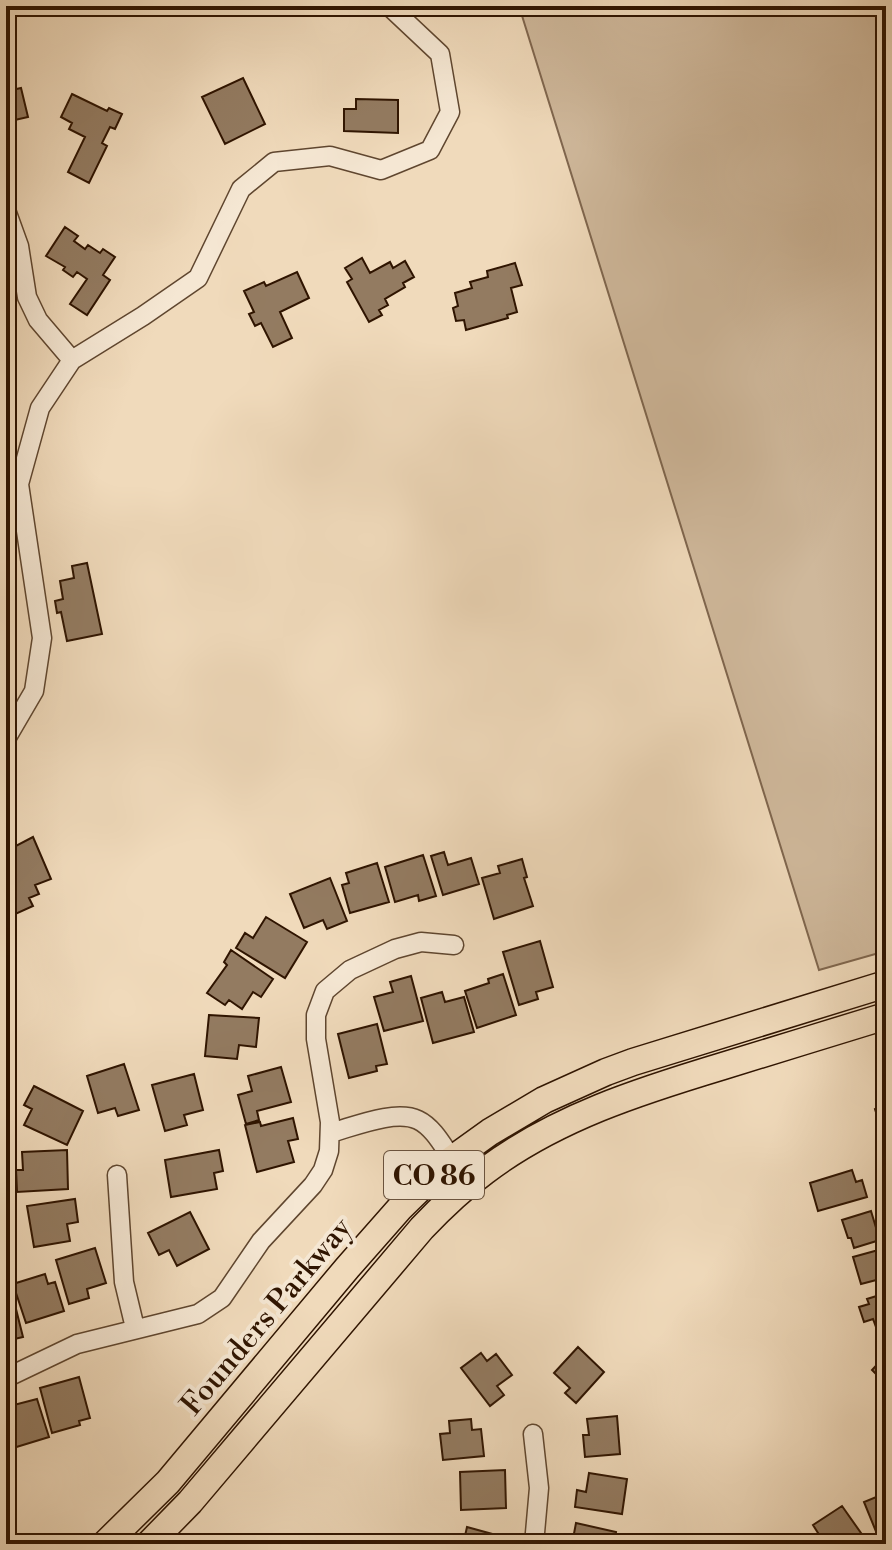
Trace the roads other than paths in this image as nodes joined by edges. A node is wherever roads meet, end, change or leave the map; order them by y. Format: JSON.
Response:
{"nodes":[{"id":1,"x":389,"y":6,"type":"edge"},
{"id":2,"x":6,"y":210,"type":"edge"},
{"id":3,"x":72,"y":360,"type":"junction"},
{"id":4,"x":6,"y":739,"type":"edge"},
{"id":5,"x":454,"y":945,"type":"dead end"},
{"id":6,"x":886,"y":984,"type":"edge"},
{"id":7,"x":886,"y":1016,"type":"edge"},
{"id":8,"x":330,"y":1133,"type":"junction"},
{"id":9,"x":452,"y":1159,"type":"junction"},
{"id":10,"x":117,"y":1175,"type":"dead end"},
{"id":11,"x":135,"y":1328,"type":"junction"},
{"id":12,"x":6,"y":1378,"type":"edge"},
{"id":13,"x":533,"y":1434,"type":"dead end"},
{"id":14,"x":105,"y":1544,"type":"edge"},
{"id":15,"x":149,"y":1544,"type":"edge"},
{"id":16,"x":534,"y":1544,"type":"edge"}],
"edges":[{"from":1,"to":3,"type":"street"},
{"from":2,"to":3,"type":"street"},
{"from":3,"to":4,"type":"street"},
{"from":5,"to":8,"type":"street"},
{"from":6,"to":9,"type":"highway","name":"Founders Parkway","number":"CO 86"},
{"from":7,"to":15,"type":"highway","name":"Founders Parkway","number":"CO 86"},
{"from":8,"to":9,"type":"street"},
{"from":8,"to":11,"type":"street"},
{"from":9,"to":14,"type":"highway","name":"Founders Parkway","number":"CO 86"},
{"from":10,"to":11,"type":"street"},
{"from":11,"to":12,"type":"street"},
{"from":13,"to":16,"type":"street"}]}
